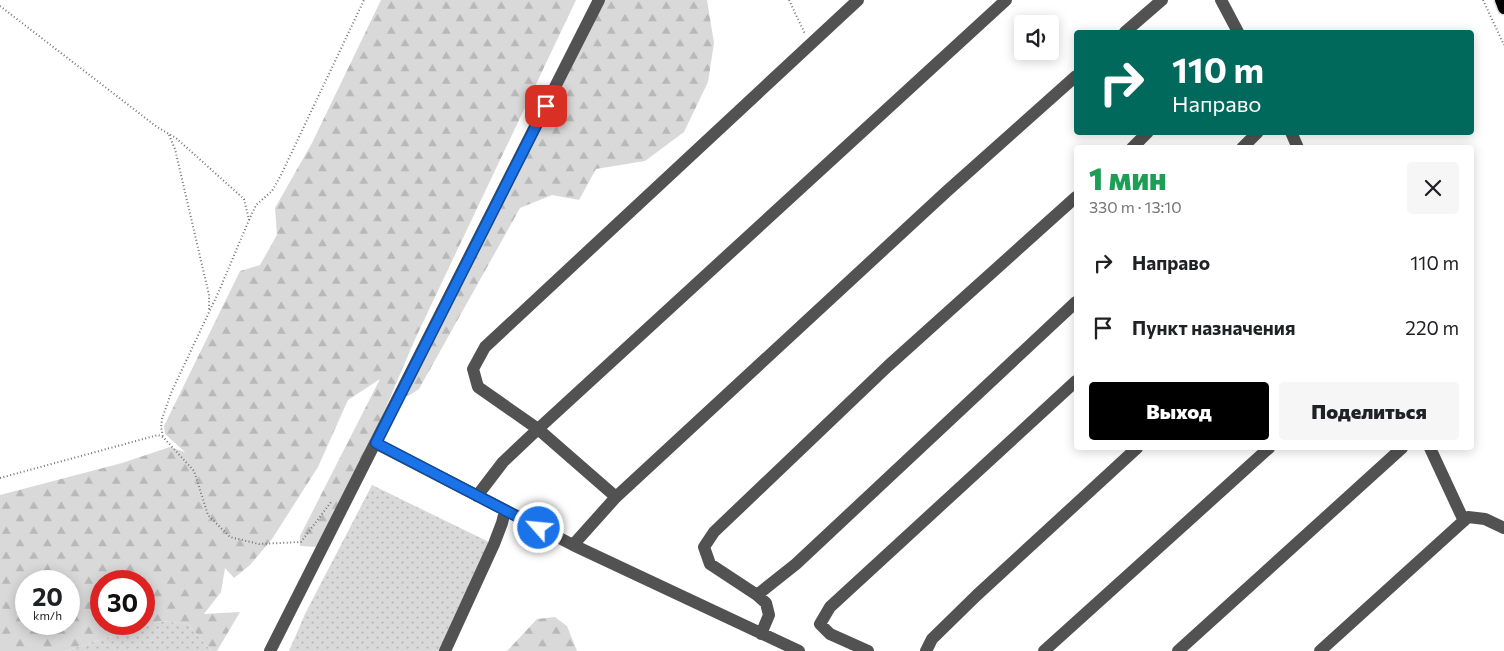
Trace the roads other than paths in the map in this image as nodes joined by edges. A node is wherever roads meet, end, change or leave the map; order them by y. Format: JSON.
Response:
{"nodes":[{"id":1,"x":599,"y":0,"type":"edge"},
{"id":2,"x":858,"y":0,"type":"edge"},
{"id":3,"x":1006,"y":0,"type":"edge"},
{"id":4,"x":1162,"y":0,"type":"edge"},
{"id":5,"x":1221,"y":0,"type":"edge"},
{"id":6,"x":1500,"y":0,"type":"edge"},
{"id":7,"x":1504,"y":8,"type":"edge"},
{"id":8,"x":1127,"y":30,"type":"edge"},
{"id":9,"x":1237,"y":30,"type":"edge"},
{"id":10,"x":1074,"y":78,"type":"edge"},
{"id":11,"x":1145,"y":135,"type":"edge"},
{"id":12,"x":1255,"y":135,"type":"edge"},
{"id":13,"x":1135,"y":145,"type":"edge"},
{"id":14,"x":1245,"y":145,"type":"edge"},
{"id":15,"x":1074,"y":199,"type":"edge"},
{"id":16,"x":1074,"y":304,"type":"edge"},
{"id":17,"x":1074,"y":382,"type":"edge"},
{"id":18,"x":538,"y":429,"type":"junction"},
{"id":19,"x":376,"y":443,"type":"junction"},
{"id":20,"x":1135,"y":450,"type":"edge"},
{"id":21,"x":1267,"y":450,"type":"edge"},
{"id":22,"x":1400,"y":450,"type":"edge"},
{"id":23,"x":1431,"y":450,"type":"edge"},
{"id":24,"x":477,"y":496,"type":"junction"},
{"id":25,"x":616,"y":497,"type":"junction"},
{"id":26,"x":505,"y":511,"type":"junction"},
{"id":27,"x":1464,"y":521,"type":"junction"},
{"id":28,"x":1504,"y":528,"type":"edge"},
{"id":29,"x":573,"y":545,"type":"junction"},
{"id":30,"x":757,"y":595,"type":"junction"},
{"id":31,"x":761,"y":634,"type":"junction"},
{"id":32,"x":270,"y":651,"type":"edge"},
{"id":33,"x":446,"y":651,"type":"edge"},
{"id":34,"x":799,"y":651,"type":"edge"},
{"id":35,"x":868,"y":651,"type":"edge"},
{"id":36,"x":926,"y":651,"type":"edge"},
{"id":37,"x":1044,"y":651,"type":"edge"},
{"id":38,"x":1178,"y":651,"type":"edge"},
{"id":39,"x":1320,"y":651,"type":"edge"}],
"edges":[{"from":1,"to":19,"type":"street"},
{"from":2,"to":18,"type":"street"},
{"from":3,"to":18,"type":"street"},
{"from":4,"to":8,"type":"street"},
{"from":5,"to":9,"type":"street"},
{"from":6,"to":7,"type":"main road"},
{"from":10,"to":25,"type":"street"},
{"from":11,"to":13,"type":"street"},
{"from":12,"to":14,"type":"street"},
{"from":15,"to":30,"type":"street"},
{"from":16,"to":30,"type":"street"},
{"from":17,"to":35,"type":"street"},
{"from":18,"to":24,"type":"street"},
{"from":18,"to":25,"type":"street"},
{"from":19,"to":24,"type":"street"},
{"from":19,"to":32,"type":"street"},
{"from":20,"to":36,"type":"street"},
{"from":21,"to":37,"type":"street"},
{"from":22,"to":38,"type":"street"},
{"from":23,"to":27,"type":"street"},
{"from":24,"to":26,"type":"street"},
{"from":25,"to":29,"type":"street"},
{"from":26,"to":29,"type":"street"},
{"from":26,"to":33,"type":"street"},
{"from":27,"to":28,"type":"street"},
{"from":27,"to":39,"type":"street"},
{"from":29,"to":31,"type":"street"},
{"from":30,"to":31,"type":"street"},
{"from":31,"to":34,"type":"street"}]}
